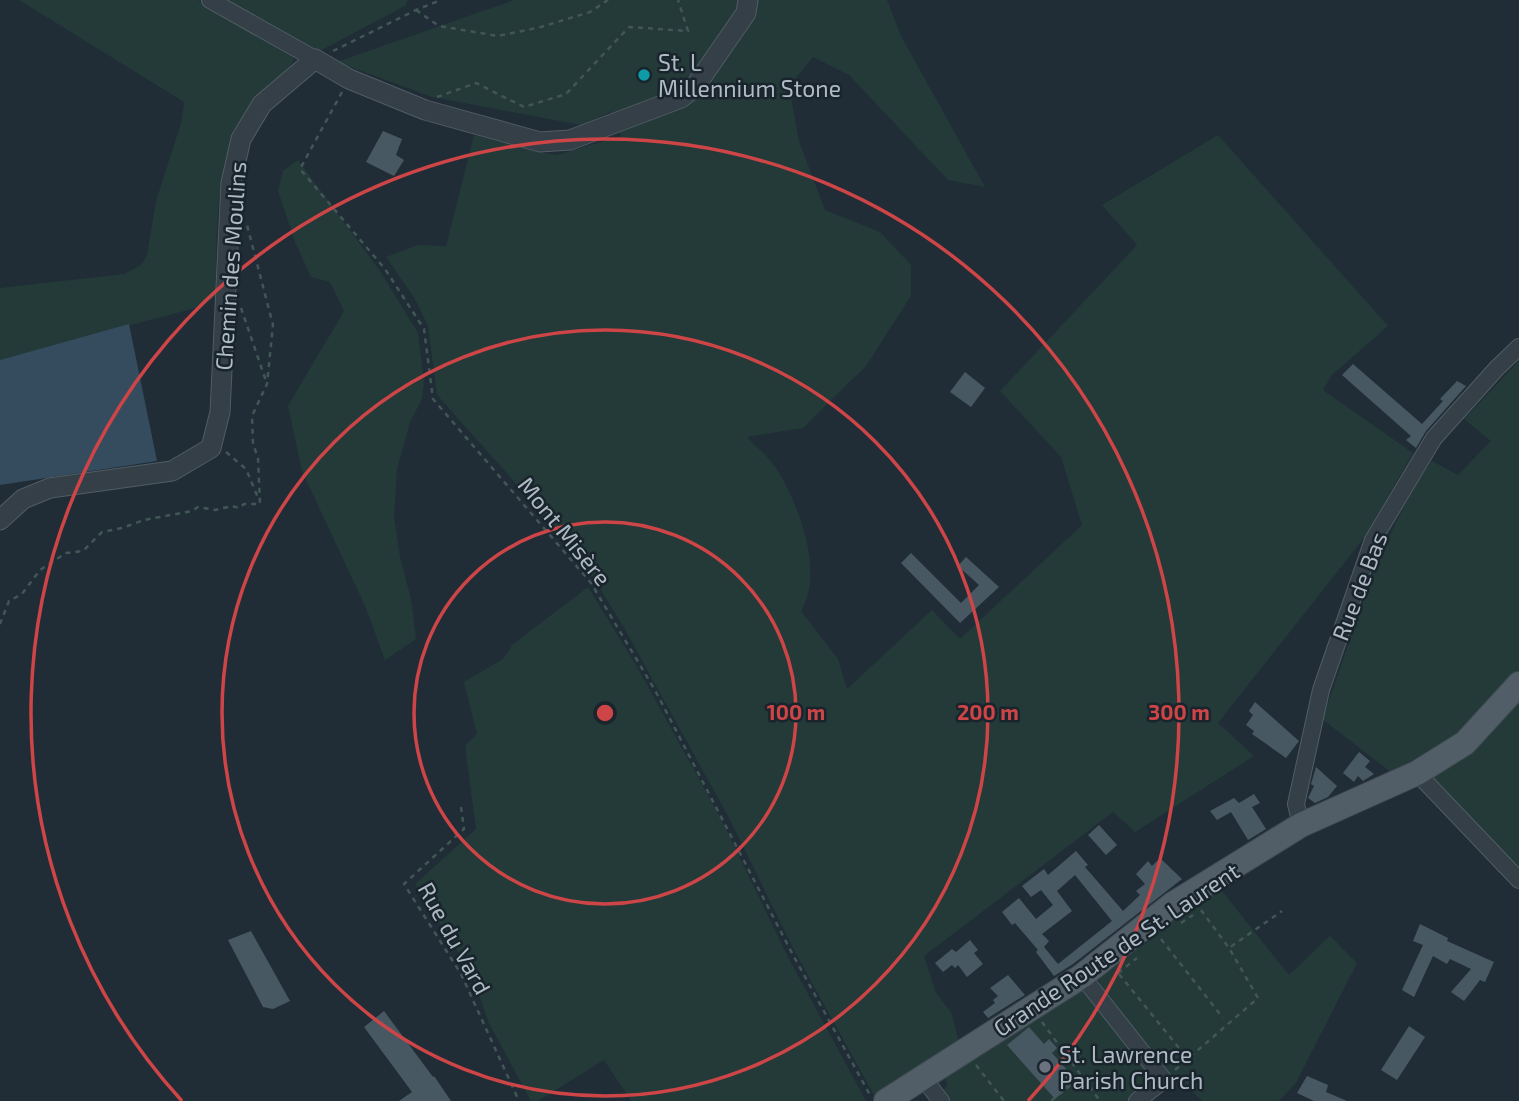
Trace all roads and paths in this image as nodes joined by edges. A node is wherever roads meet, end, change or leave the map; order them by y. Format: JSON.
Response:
{"nodes":[{"id":1,"x":210,"y":0,"type":"edge"},
{"id":2,"x":441,"y":0,"type":"edge"},
{"id":3,"x":608,"y":0,"type":"edge"},
{"id":4,"x":678,"y":0,"type":"edge"},
{"id":5,"x":748,"y":0,"type":"edge"},
{"id":6,"x":416,"y":10,"type":"junction"},
{"id":7,"x":315,"y":59,"type":"junction"},
{"id":8,"x":349,"y":79,"type":"junction"},
{"id":9,"x":413,"y":105,"type":"junction"},
{"id":10,"x":225,"y":283,"type":"junction"},
{"id":11,"x":1519,"y":347,"type":"edge"},
{"id":12,"x":267,"y":384,"type":"dead end"},
{"id":13,"x":213,"y":442,"type":"junction"},
{"id":14,"x":260,"y":503,"type":"dead end"},
{"id":15,"x":0,"y":520,"type":"edge"},
{"id":16,"x":1519,"y":684,"type":"edge"},
{"id":17,"x":1417,"y":773,"type":"junction"},
{"id":18,"x":461,"y":807,"type":"dead end"},
{"id":19,"x":1301,"y":825,"type":"junction"},
{"id":20,"x":1519,"y":880,"type":"edge"},
{"id":21,"x":1201,"y":910,"type":"dead end"},
{"id":22,"x":1282,"y":911,"type":"dead end"},
{"id":23,"x":1161,"y":939,"type":"dead end"},
{"id":24,"x":1229,"y":948,"type":"junction"},
{"id":25,"x":1086,"y":982,"type":"junction"},
{"id":26,"x":1037,"y":1015,"type":"dead end"},
{"id":27,"x":1223,"y":1018,"type":"dead end"},
{"id":28,"x":1183,"y":1053,"type":"dead end"},
{"id":29,"x":973,"y":1060,"type":"dead end"},
{"id":30,"x":1082,"y":1077,"type":"junction"},
{"id":31,"x":923,"y":1078,"type":"junction"},
{"id":32,"x":1164,"y":1080,"type":"junction"},
{"id":33,"x":519,"y":1101,"type":"edge"},
{"id":34,"x":873,"y":1101,"type":"edge"},
{"id":35,"x":886,"y":1101,"type":"edge"},
{"id":36,"x":941,"y":1101,"type":"edge"},
{"id":37,"x":1004,"y":1101,"type":"edge"},
{"id":38,"x":1051,"y":1101,"type":"edge"},
{"id":39,"x":1100,"y":1101,"type":"edge"},
{"id":40,"x":1137,"y":1101,"type":"edge"}],
"edges":[{"from":1,"to":7,"type":"street"},
{"from":2,"to":6,"type":"path"},
{"from":3,"to":6,"type":"path"},
{"from":4,"to":9,"type":"path"},
{"from":5,"to":9,"type":"street"},
{"from":6,"to":7,"type":"path"},
{"from":7,"to":8,"type":"street"},
{"from":7,"to":10,"type":"street","name":"Chemin des Moulins"},
{"from":8,"to":9,"type":"street"},
{"from":8,"to":34,"type":"path","name":"Mont Misère"},
{"from":10,"to":12,"type":"path"},
{"from":10,"to":13,"type":"street","name":"Chemin des Moulins"},
{"from":11,"to":19,"type":"street","name":"Rue de Bas"},
{"from":13,"to":14,"type":"path"},
{"from":13,"to":15,"type":"street"},
{"from":16,"to":17,"type":"main road","name":"Grande Route de St. Laurent"},
{"from":17,"to":19,"type":"main road","name":"Grande Route de St. Laurent"},
{"from":17,"to":20,"type":"street"},
{"from":18,"to":33,"type":"path","name":"Rue du Vard"},
{"from":19,"to":25,"type":"main road","name":"Grande Route de St. Laurent"},
{"from":21,"to":24,"type":"path"},
{"from":22,"to":24,"type":"path"},
{"from":23,"to":27,"type":"path"},
{"from":24,"to":32,"type":"path"},
{"from":25,"to":28,"type":"path"},
{"from":25,"to":31,"type":"main road","name":"Grande Route de St. Laurent"},
{"from":25,"to":32,"type":"street"},
{"from":26,"to":30,"type":"path"},
{"from":29,"to":37,"type":"path"},
{"from":30,"to":38,"type":"path"},
{"from":30,"to":39,"type":"path"},
{"from":31,"to":35,"type":"main road","name":"Grande Route de St. Laurent"},
{"from":31,"to":36,"type":"street"},
{"from":32,"to":40,"type":"street"}]}
